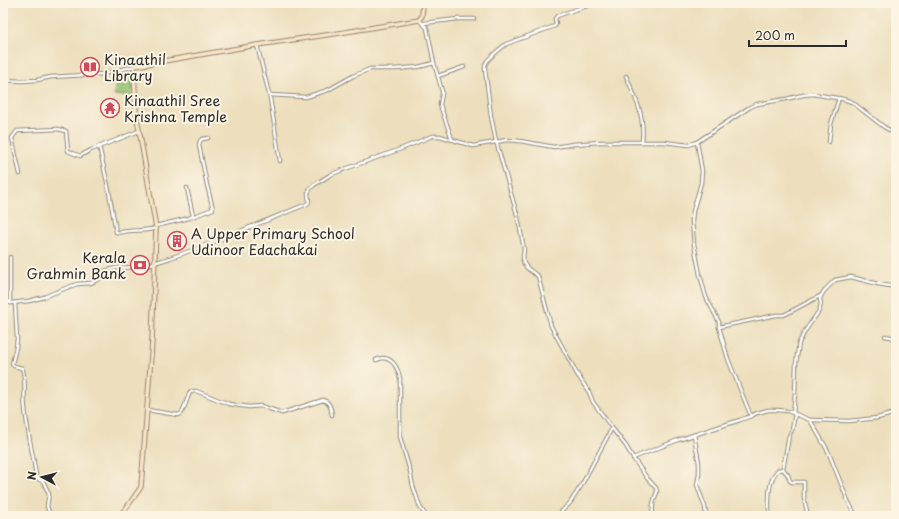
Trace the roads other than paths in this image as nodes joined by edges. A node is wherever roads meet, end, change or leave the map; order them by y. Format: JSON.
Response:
{"nodes":[{"id":1,"x":423,"y":3,"type":"edge"},
{"id":2,"x":597,"y":3,"type":"edge"},
{"id":3,"x":474,"y":19,"type":"dead end"},
{"id":4,"x":419,"y":20,"type":"junction"},
{"id":5,"x":423,"y":23,"type":"junction"},
{"id":6,"x":257,"y":45,"type":"junction"},
{"id":7,"x":434,"y":63,"type":"junction"},
{"id":8,"x":135,"y":66,"type":"junction"},
{"id":9,"x":464,"y":67,"type":"dead end"},
{"id":10,"x":438,"y":76,"type":"junction"},
{"id":11,"x":626,"y":76,"type":"dead end"},
{"id":12,"x":3,"y":80,"type":"edge"},
{"id":13,"x":269,"y":95,"type":"junction"},
{"id":14,"x":839,"y":98,"type":"junction"},
{"id":15,"x":140,"y":131,"type":"junction"},
{"id":16,"x":896,"y":134,"type":"edge"},
{"id":17,"x":208,"y":138,"type":"dead end"},
{"id":18,"x":452,"y":139,"type":"junction"},
{"id":19,"x":496,"y":141,"type":"junction"},
{"id":20,"x":642,"y":142,"type":"junction"},
{"id":21,"x":697,"y":142,"type":"junction"},
{"id":22,"x":829,"y":142,"type":"dead end"},
{"id":23,"x":99,"y":146,"type":"junction"},
{"id":24,"x":280,"y":161,"type":"dead end"},
{"id":25,"x":20,"y":174,"type":"dead end"},
{"id":26,"x":187,"y":188,"type":"dead end"},
{"id":27,"x":193,"y":216,"type":"junction"},
{"id":28,"x":155,"y":227,"type":"junction"},
{"id":29,"x":10,"y":257,"type":"dead end"},
{"id":30,"x":154,"y":263,"type":"junction"},
{"id":31,"x":896,"y":287,"type":"edge"},
{"id":32,"x":821,"y":296,"type":"junction"},
{"id":33,"x":3,"y":302,"type":"edge"},
{"id":34,"x":10,"y":303,"type":"junction"},
{"id":35,"x":15,"y":303,"type":"junction"},
{"id":36,"x":719,"y":327,"type":"junction"},
{"id":37,"x":885,"y":336,"type":"dead end"},
{"id":38,"x":896,"y":338,"type":"edge"},
{"id":39,"x":376,"y":360,"type":"dead end"},
{"id":40,"x":147,"y":410,"type":"junction"},
{"id":41,"x":794,"y":413,"type":"junction"},
{"id":42,"x":896,"y":413,"type":"edge"},
{"id":43,"x":332,"y":415,"type":"dead end"},
{"id":44,"x":751,"y":416,"type":"junction"},
{"id":45,"x":810,"y":420,"type":"junction"},
{"id":46,"x":612,"y":428,"type":"junction"},
{"id":47,"x":694,"y":435,"type":"junction"},
{"id":48,"x":633,"y":458,"type":"junction"},
{"id":49,"x":783,"y":470,"type":"junction"},
{"id":50,"x":50,"y":516,"type":"edge"},
{"id":51,"x":119,"y":516,"type":"edge"},
{"id":52,"x":426,"y":516,"type":"edge"},
{"id":53,"x":556,"y":516,"type":"edge"},
{"id":54,"x":653,"y":516,"type":"edge"},
{"id":55,"x":708,"y":516,"type":"edge"},
{"id":56,"x":769,"y":516,"type":"edge"},
{"id":57,"x":808,"y":516,"type":"edge"},
{"id":58,"x":856,"y":516,"type":"edge"}],
"edges":[{"from":1,"to":4,"type":"main road"},
{"from":2,"to":19,"type":"street"},
{"from":3,"to":5,"type":"street"},
{"from":4,"to":5,"type":"street"},
{"from":4,"to":6,"type":"main road"},
{"from":5,"to":7,"type":"street"},
{"from":6,"to":8,"type":"main road"},
{"from":6,"to":13,"type":"street"},
{"from":7,"to":10,"type":"street"},
{"from":7,"to":13,"type":"street"},
{"from":8,"to":12,"type":"street"},
{"from":8,"to":15,"type":"main road"},
{"from":9,"to":10,"type":"street"},
{"from":10,"to":18,"type":"street"},
{"from":11,"to":20,"type":"street"},
{"from":13,"to":24,"type":"street"},
{"from":14,"to":16,"type":"street"},
{"from":14,"to":21,"type":"street"},
{"from":14,"to":22,"type":"street"},
{"from":15,"to":23,"type":"street"},
{"from":15,"to":28,"type":"main road"},
{"from":17,"to":27,"type":"street"},
{"from":18,"to":19,"type":"street"},
{"from":18,"to":30,"type":"street"},
{"from":19,"to":20,"type":"street"},
{"from":19,"to":46,"type":"street"},
{"from":20,"to":21,"type":"street"},
{"from":21,"to":36,"type":"street"},
{"from":23,"to":25,"type":"street"},
{"from":23,"to":28,"type":"street"},
{"from":26,"to":27,"type":"street"},
{"from":27,"to":28,"type":"street"},
{"from":28,"to":30,"type":"main road"},
{"from":29,"to":34,"type":"street"},
{"from":30,"to":35,"type":"street"},
{"from":30,"to":40,"type":"main road"},
{"from":31,"to":32,"type":"street"},
{"from":32,"to":36,"type":"street"},
{"from":32,"to":41,"type":"street"},
{"from":33,"to":34,"type":"street"},
{"from":34,"to":35,"type":"street"},
{"from":35,"to":50,"type":"street"},
{"from":36,"to":44,"type":"street"},
{"from":37,"to":38,"type":"street"},
{"from":39,"to":52,"type":"street"},
{"from":40,"to":43,"type":"street"},
{"from":40,"to":51,"type":"main road"},
{"from":41,"to":44,"type":"street"},
{"from":41,"to":45,"type":"street"},
{"from":41,"to":49,"type":"street"},
{"from":42,"to":45,"type":"street"},
{"from":44,"to":47,"type":"street"},
{"from":45,"to":58,"type":"street"},
{"from":46,"to":48,"type":"street"},
{"from":46,"to":53,"type":"street"},
{"from":47,"to":48,"type":"street"},
{"from":47,"to":55,"type":"street"},
{"from":48,"to":54,"type":"street"},
{"from":49,"to":56,"type":"street"},
{"from":49,"to":57,"type":"street"}]}
